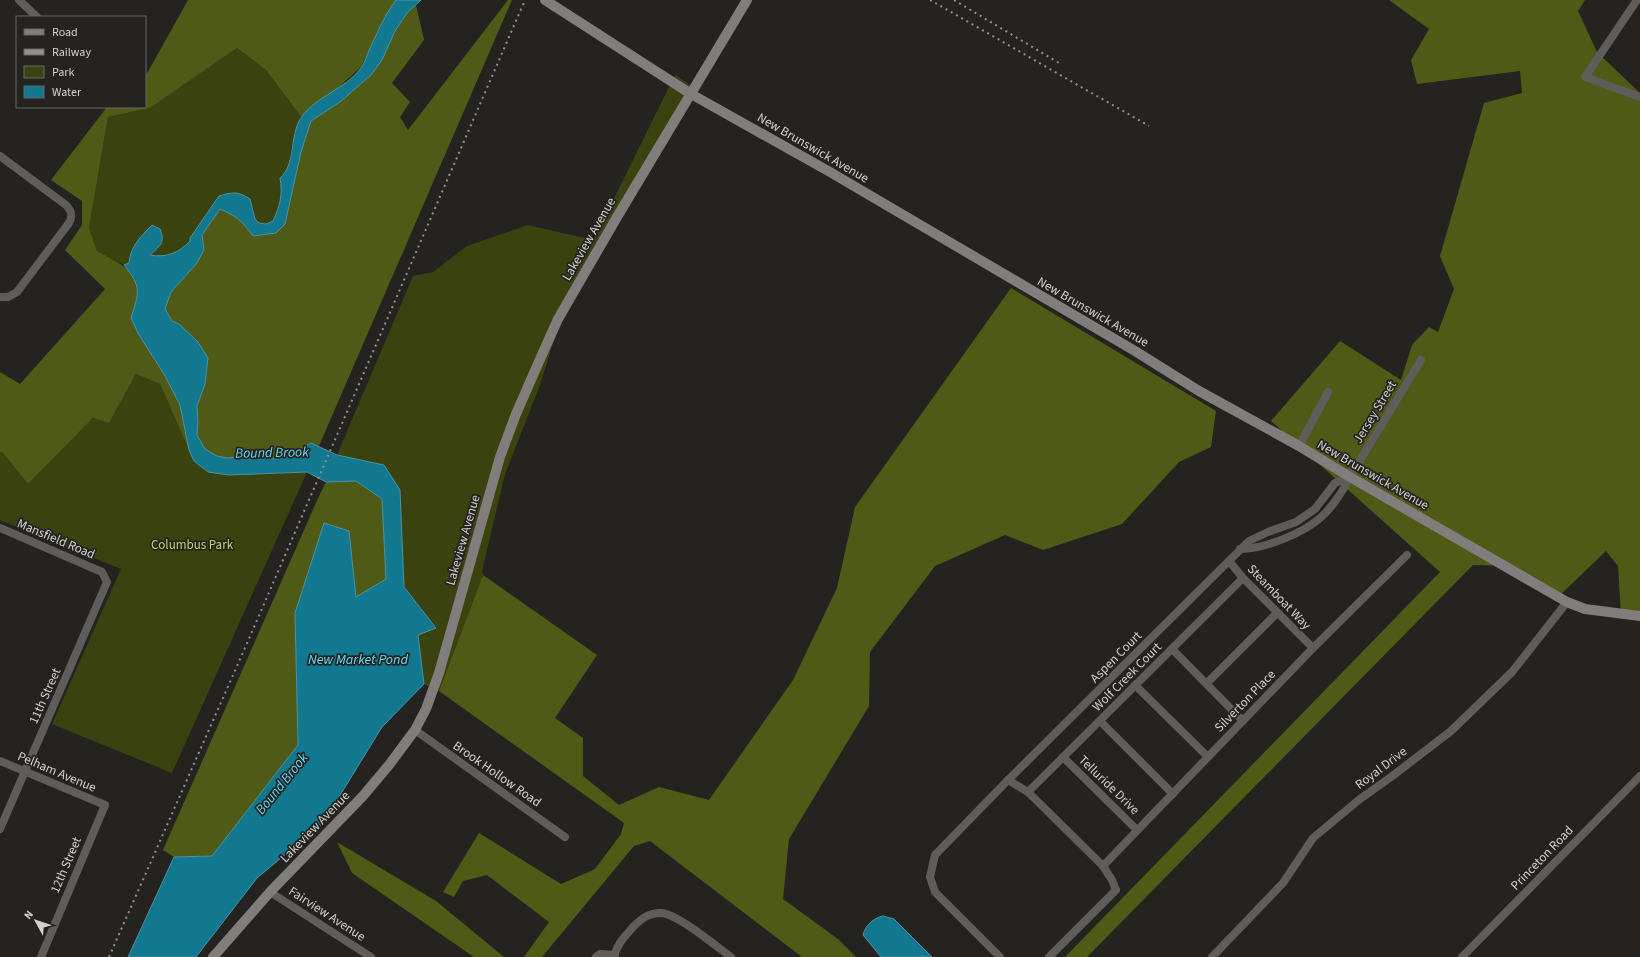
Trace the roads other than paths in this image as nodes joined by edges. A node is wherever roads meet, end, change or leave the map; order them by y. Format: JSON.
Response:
{"nodes":[{"id":1,"x":19,"y":0,"type":"edge"},
{"id":2,"x":545,"y":0,"type":"edge"},
{"id":3,"x":747,"y":0,"type":"edge"},
{"id":4,"x":1636,"y":0,"type":"edge"},
{"id":5,"x":37,"y":16,"type":"edge"},
{"id":6,"x":691,"y":94,"type":"junction"},
{"id":7,"x":1640,"y":96,"type":"edge"},
{"id":8,"x":3,"y":158,"type":"edge"},
{"id":9,"x":4,"y":297,"type":"edge"},
{"id":10,"x":1421,"y":360,"type":"dead end"},
{"id":11,"x":1328,"y":392,"type":"dead end"},
{"id":12,"x":1299,"y":446,"type":"junction"},
{"id":13,"x":1350,"y":477,"type":"junction"},
{"id":14,"x":0,"y":528,"type":"edge"},
{"id":15,"x":1407,"y":555,"type":"dead end"},
{"id":16,"x":1229,"y":561,"type":"junction"},
{"id":17,"x":102,"y":572,"type":"joint"},
{"id":18,"x":1243,"y":578,"type":"junction"},
{"id":19,"x":1567,"y":602,"type":"junction"},
{"id":20,"x":1277,"y":613,"type":"junction"},
{"id":21,"x":1640,"y":616,"type":"edge"},
{"id":22,"x":1313,"y":648,"type":"junction"},
{"id":23,"x":1172,"y":649,"type":"junction"},
{"id":24,"x":1207,"y":683,"type":"junction"},
{"id":25,"x":1135,"y":685,"type":"junction"},
{"id":26,"x":1100,"y":721,"type":"junction"},
{"id":27,"x":1243,"y":721,"type":"junction"},
{"id":28,"x":415,"y":730,"type":"junction"},
{"id":29,"x":1063,"y":757,"type":"junction"},
{"id":30,"x":1208,"y":757,"type":"junction"},
{"id":31,"x":0,"y":761,"type":"edge"},
{"id":32,"x":24,"y":772,"type":"junction"},
{"id":33,"x":1640,"y":776,"type":"edge"},
{"id":34,"x":1008,"y":780,"type":"junction"},
{"id":35,"x":1028,"y":792,"type":"junction"},
{"id":36,"x":1173,"y":794,"type":"junction"},
{"id":37,"x":105,"y":805,"type":"joint"},
{"id":38,"x":0,"y":829,"type":"edge"},
{"id":39,"x":1137,"y":830,"type":"junction"},
{"id":40,"x":565,"y":837,"type":"dead end"},
{"id":41,"x":1103,"y":866,"type":"junction"},
{"id":42,"x":270,"y":892,"type":"junction"},
{"id":43,"x":614,"y":956,"type":"edge"},
{"id":44,"x":41,"y":957,"type":"edge"},
{"id":45,"x":213,"y":957,"type":"edge"},
{"id":46,"x":371,"y":957,"type":"edge"},
{"id":47,"x":596,"y":957,"type":"edge"},
{"id":48,"x":731,"y":957,"type":"edge"},
{"id":49,"x":1000,"y":957,"type":"edge"},
{"id":50,"x":1049,"y":957,"type":"edge"},
{"id":51,"x":1212,"y":957,"type":"edge"},
{"id":52,"x":1462,"y":957,"type":"edge"}],
"edges":[{"from":1,"to":5,"type":"street"},
{"from":2,"to":6,"type":"street","name":"New Brunswick Avenue"},
{"from":3,"to":6,"type":"street","name":"Lakeview Avenue"},
{"from":4,"to":7,"type":"street"},
{"from":6,"to":12,"type":"street","name":"New Brunswick Avenue"},
{"from":6,"to":28,"type":"street","name":"Lakeview Avenue"},
{"from":8,"to":9,"type":"street"},
{"from":10,"to":13,"type":"street","name":"Jersey Street"},
{"from":11,"to":12,"type":"street"},
{"from":12,"to":13,"type":"street","name":"New Brunswick Avenue"},
{"from":13,"to":16,"type":"street","name":"Aspen Court"},
{"from":13,"to":19,"type":"street","name":"New Brunswick Avenue"},
{"from":14,"to":17,"type":"street","name":"Mansfield Road"},
{"from":15,"to":22,"type":"street","name":"Silverton Place"},
{"from":16,"to":18,"type":"street","name":"Steamboat Way"},
{"from":16,"to":34,"type":"street","name":"Aspen Court"},
{"from":17,"to":32,"type":"street","name":"11th Street"},
{"from":18,"to":20,"type":"street","name":"Steamboat Way"},
{"from":18,"to":23,"type":"street","name":"Wolf Creek Court"},
{"from":19,"to":21,"type":"street","name":"New Brunswick Avenue"},
{"from":19,"to":51,"type":"street","name":"Royal Drive"},
{"from":20,"to":22,"type":"street","name":"Steamboat Way"},
{"from":20,"to":24,"type":"street"},
{"from":22,"to":27,"type":"street","name":"Silverton Place"},
{"from":23,"to":24,"type":"street"},
{"from":23,"to":25,"type":"street","name":"Wolf Creek Court"},
{"from":24,"to":27,"type":"street"},
{"from":25,"to":26,"type":"street","name":"Wolf Creek Court"},
{"from":25,"to":30,"type":"street"},
{"from":26,"to":29,"type":"street","name":"Wolf Creek Court"},
{"from":26,"to":36,"type":"street"},
{"from":27,"to":30,"type":"street","name":"Silverton Place"},
{"from":28,"to":40,"type":"street","name":"Brook Hollow Road"},
{"from":28,"to":42,"type":"street","name":"Lakeview Avenue"},
{"from":29,"to":35,"type":"street","name":"Wolf Creek Court"},
{"from":29,"to":39,"type":"street","name":"Telluride Drive"},
{"from":30,"to":36,"type":"street","name":"Silverton Place"},
{"from":31,"to":32,"type":"street","name":"Pelham Avenue"},
{"from":32,"to":37,"type":"street","name":"Pelham Avenue"},
{"from":32,"to":38,"type":"street","name":"11th Street"},
{"from":33,"to":52,"type":"street","name":"Princeton Road"},
{"from":34,"to":35,"type":"street"},
{"from":34,"to":49,"type":"street","name":"Aspen Court"},
{"from":35,"to":41,"type":"street"},
{"from":36,"to":39,"type":"street","name":"Silverton Place"},
{"from":37,"to":44,"type":"street","name":"12th Street"},
{"from":39,"to":41,"type":"street","name":"Silverton Place"},
{"from":41,"to":50,"type":"street"},
{"from":42,"to":45,"type":"street","name":"Lakeview Avenue"},
{"from":42,"to":46,"type":"street","name":"Fairview Avenue"},
{"from":43,"to":47,"type":"street"},
{"from":43,"to":48,"type":"street"}]}
